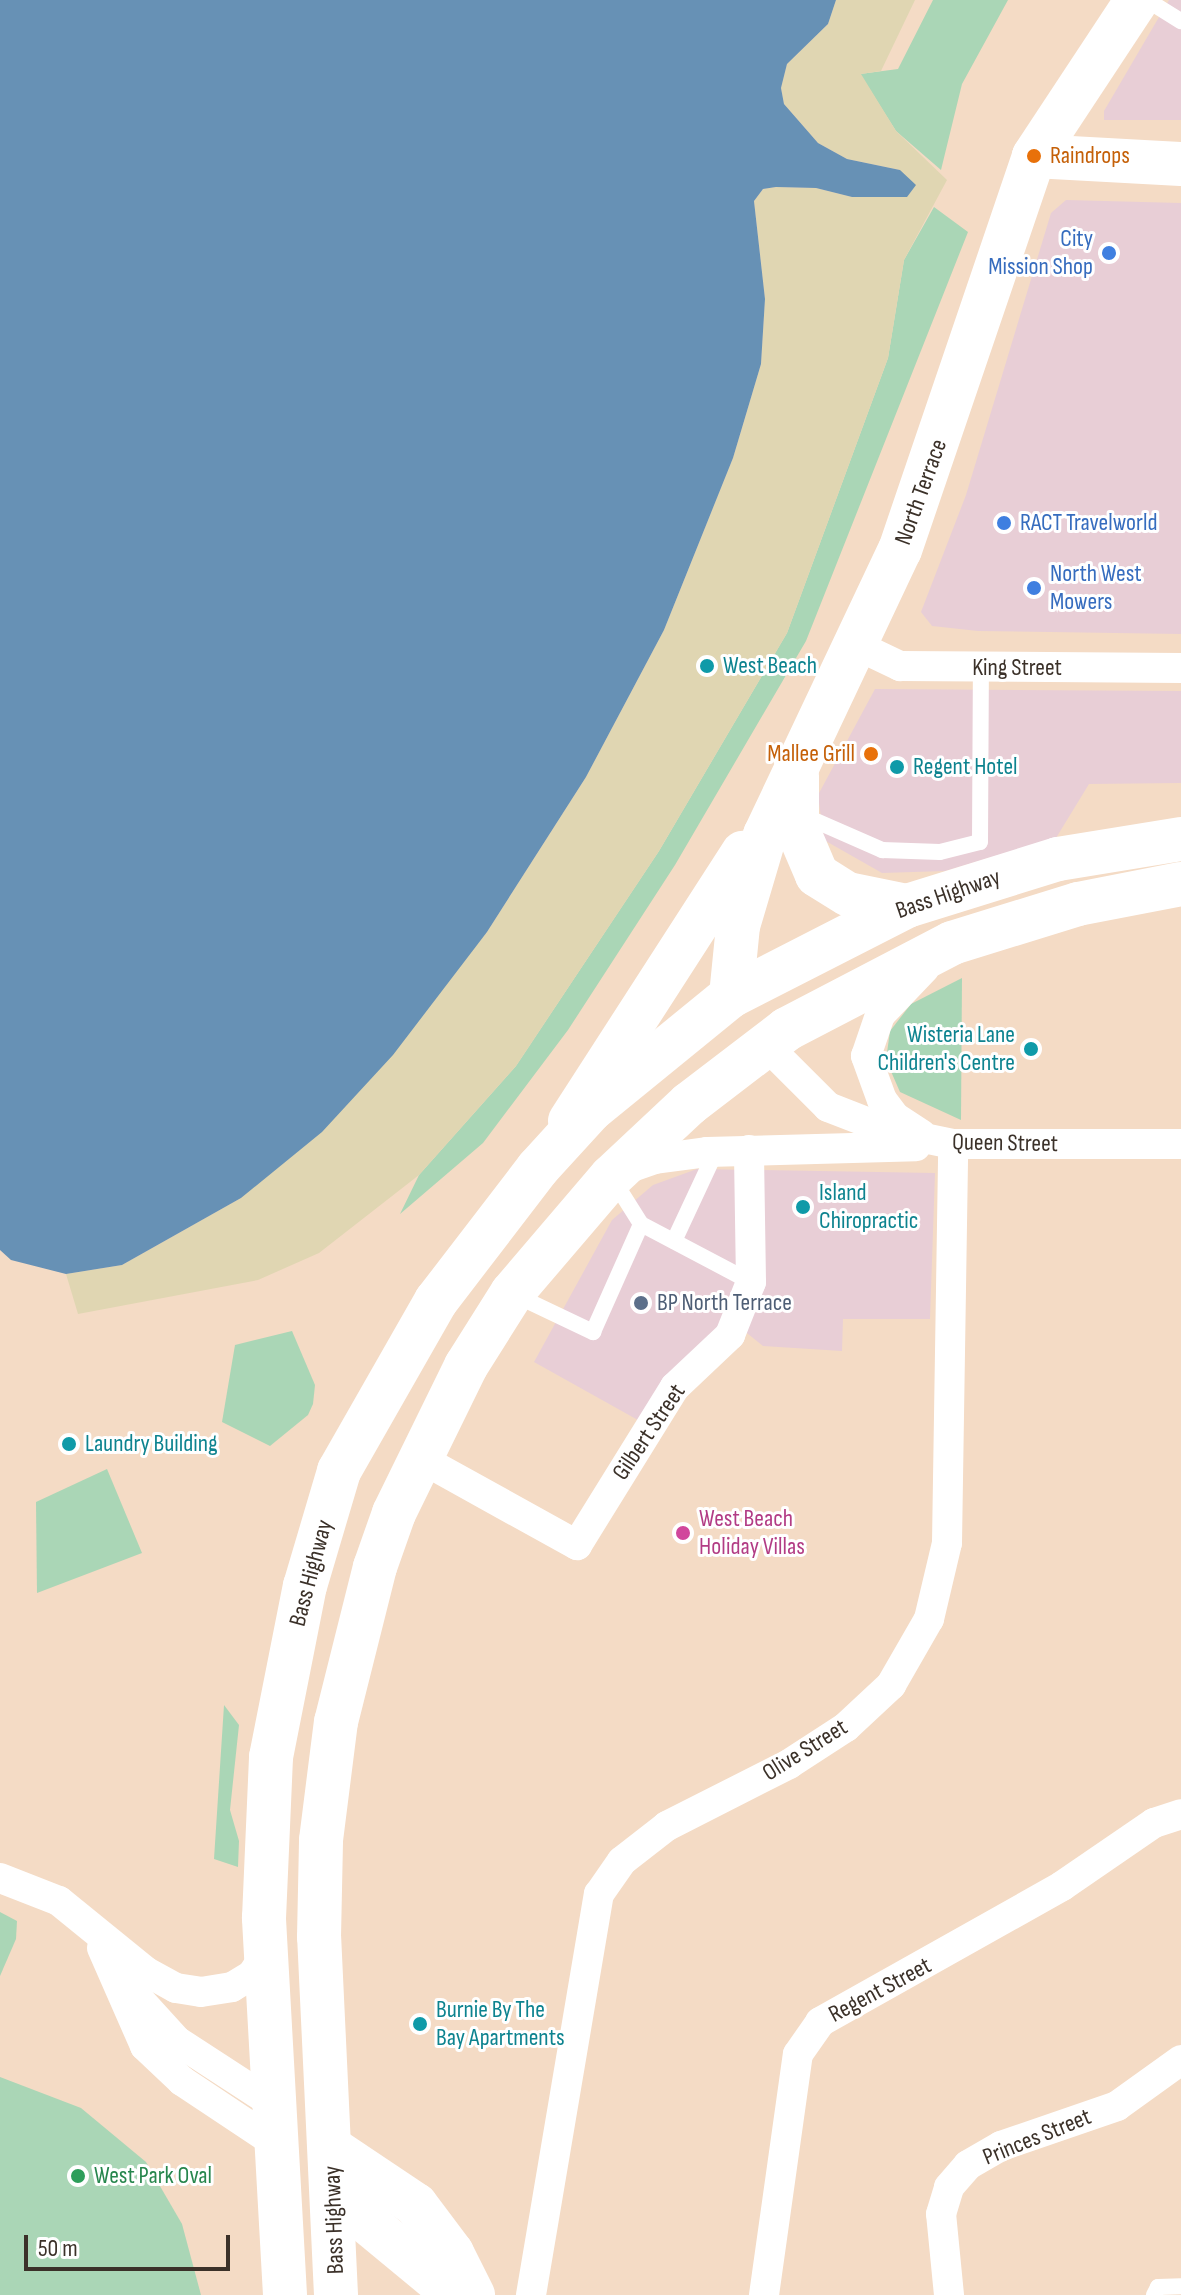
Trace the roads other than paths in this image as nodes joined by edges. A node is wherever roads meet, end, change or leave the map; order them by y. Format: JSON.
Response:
{"nodes":[{"id":1,"x":1137,"y":0,"type":"edge"},
{"id":2,"x":1147,"y":0,"type":"edge"},
{"id":3,"x":1181,"y":21,"type":"edge"},
{"id":4,"x":1034,"y":156,"type":"junction"},
{"id":5,"x":1181,"y":164,"type":"edge"},
{"id":6,"x":858,"y":646,"type":"junction"},
{"id":7,"x":981,"y":668,"type":"junction"},
{"id":8,"x":1181,"y":668,"type":"edge"},
{"id":9,"x":796,"y":782,"type":"junction"},
{"id":10,"x":1181,"y":839,"type":"edge"},
{"id":11,"x":1181,"y":884,"type":"edge"},
{"id":12,"x":907,"y":906,"type":"junction"},
{"id":13,"x":952,"y":943,"type":"junction"},
{"id":14,"x":731,"y":996,"type":"junction"},
{"id":15,"x":765,"y":1044,"type":"junction"},
{"id":16,"x":849,"y":1118,"type":"junction"},
{"id":17,"x":953,"y":1144,"type":"junction"},
{"id":18,"x":1181,"y":1144,"type":"edge"},
{"id":19,"x":749,"y":1150,"type":"junction"},
{"id":20,"x":716,"y":1151,"type":"junction"},
{"id":21,"x":840,"y":1151,"type":"junction"},
{"id":22,"x":538,"y":1168,"type":"junction"},
{"id":23,"x":611,"y":1177,"type":"junction"},
{"id":24,"x":641,"y":1224,"type":"junction"},
{"id":25,"x":674,"y":1241,"type":"junction"},
{"id":26,"x":751,"y":1282,"type":"junction"},
{"id":27,"x":512,"y":1293,"type":"junction"},
{"id":28,"x":418,"y":1457,"type":"junction"},
{"id":29,"x":1181,"y":1814,"type":"edge"},
{"id":30,"x":0,"y":1878,"type":"edge"},
{"id":31,"x":95,"y":1938,"type":"junction"},
{"id":32,"x":267,"y":1952,"type":"junction"},
{"id":33,"x":1181,"y":2060,"type":"edge"},
{"id":34,"x":275,"y":2124,"type":"junction"},
{"id":35,"x":331,"y":2148,"type":"junction"},
{"id":36,"x":333,"y":2194,"type":"junction"},
{"id":37,"x":1181,"y":2286,"type":"edge"},
{"id":38,"x":285,"y":2295,"type":"edge"},
{"id":39,"x":336,"y":2295,"type":"edge"},
{"id":40,"x":455,"y":2295,"type":"edge"},
{"id":41,"x":473,"y":2295,"type":"edge"},
{"id":42,"x":531,"y":2295,"type":"edge"},
{"id":43,"x":764,"y":2295,"type":"edge"},
{"id":44,"x":949,"y":2295,"type":"edge"},
{"id":45,"x":1154,"y":2295,"type":"edge"}],
"edges":[{"from":1,"to":4,"type":"main road","name":"North Terrace"},
{"from":2,"to":3,"type":"lane"},
{"from":4,"to":5,"type":"main road"},
{"from":4,"to":6,"type":"main road","name":"North Terrace"},
{"from":6,"to":7,"type":"street","name":"King Street"},
{"from":6,"to":9,"type":"main road","name":"North Terrace"},
{"from":7,"to":8,"type":"street","name":"King Street"},
{"from":7,"to":9,"type":"lane"},
{"from":9,"to":12,"type":"main road"},
{"from":9,"to":14,"type":"main road","name":"North Terrace"},
{"from":9,"to":22,"type":"main road"},
{"from":10,"to":12,"type":"main road","name":"Bass Highway"},
{"from":11,"to":13,"type":"main road","name":"Bass Highway"},
{"from":12,"to":14,"type":"main road","name":"Bass Highway"},
{"from":13,"to":15,"type":"main road","name":"Bass Highway"},
{"from":13,"to":17,"type":"street"},
{"from":14,"to":15,"type":"main road"},
{"from":14,"to":22,"type":"main road","name":"Bass Highway"},
{"from":15,"to":16,"type":"street","name":"Queen Street"},
{"from":15,"to":23,"type":"main road","name":"Bass Highway"},
{"from":16,"to":17,"type":"street","name":"Queen Street"},
{"from":16,"to":21,"type":"street"},
{"from":17,"to":18,"type":"street","name":"Queen Street"},
{"from":17,"to":21,"type":"street"},
{"from":17,"to":42,"type":"street","name":"Olive Street"},
{"from":19,"to":20,"type":"street"},
{"from":19,"to":21,"type":"street"},
{"from":19,"to":26,"type":"street","name":"Gilbert Street"},
{"from":20,"to":23,"type":"street"},
{"from":20,"to":25,"type":"lane"},
{"from":22,"to":32,"type":"main road","name":"Bass Highway"},
{"from":23,"to":24,"type":"lane"},
{"from":23,"to":27,"type":"main road","name":"Bass Highway"},
{"from":24,"to":25,"type":"lane"},
{"from":24,"to":27,"type":"lane"},
{"from":25,"to":26,"type":"lane"},
{"from":26,"to":28,"type":"street","name":"Gilbert Street"},
{"from":27,"to":28,"type":"main road","name":"Bass Highway"},
{"from":28,"to":35,"type":"main road","name":"Bass Highway"},
{"from":29,"to":43,"type":"street","name":"Regent Street"},
{"from":30,"to":31,"type":"street"},
{"from":31,"to":32,"type":"street"},
{"from":31,"to":34,"type":"street"},
{"from":32,"to":34,"type":"main road","name":"Bass Highway"},
{"from":33,"to":44,"type":"street","name":"Princes Street"},
{"from":34,"to":35,"type":"main road"},
{"from":34,"to":36,"type":"main road"},
{"from":34,"to":38,"type":"main road","name":"Bass Highway"},
{"from":35,"to":36,"type":"main road","name":"Bass Highway"},
{"from":35,"to":41,"type":"main road"},
{"from":36,"to":39,"type":"main road","name":"Bass Highway"},
{"from":36,"to":40,"type":"main road"},
{"from":37,"to":45,"type":"lane"}]}
